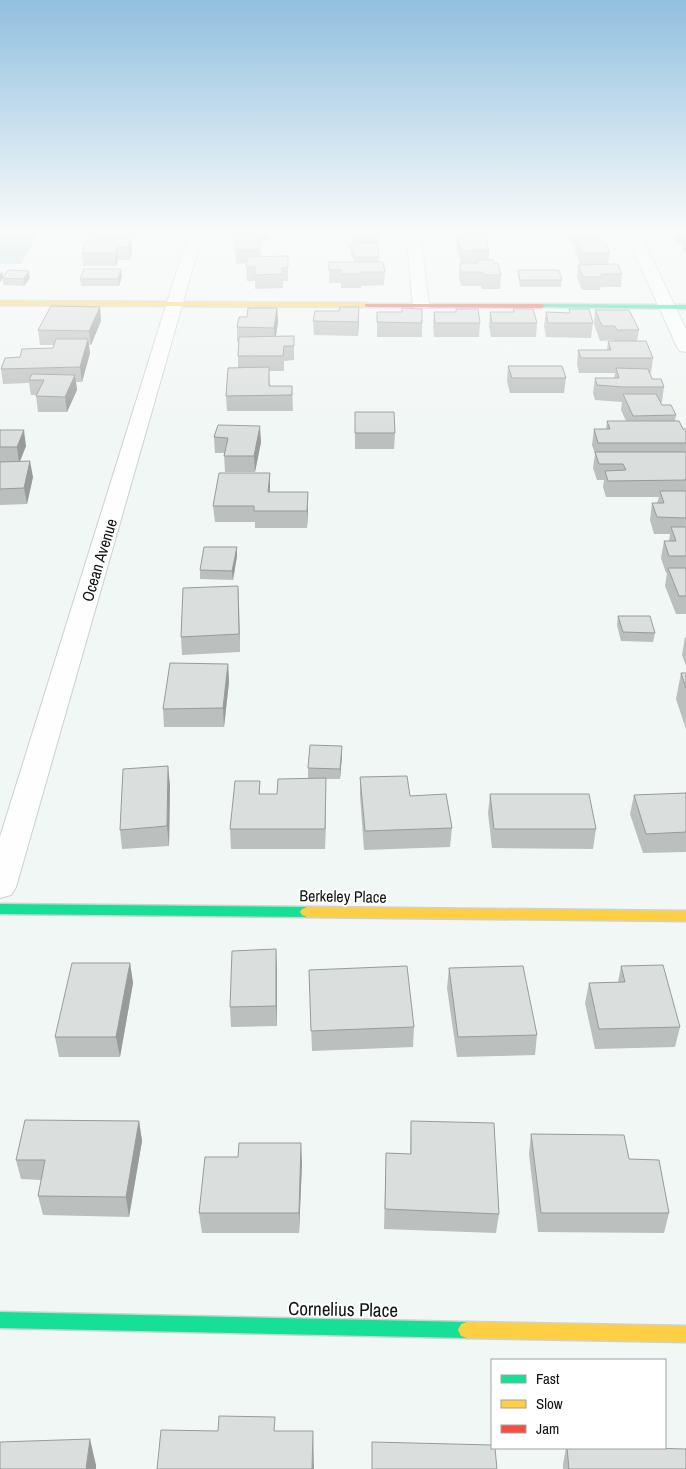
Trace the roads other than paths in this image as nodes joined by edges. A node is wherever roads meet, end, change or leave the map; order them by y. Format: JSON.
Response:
{"nodes":[{"id":1,"x":177,"y":301,"type":"edge"},
{"id":2,"x":421,"y":301,"type":"edge"},
{"id":3,"x":664,"y":301,"type":"edge"},
{"id":4,"x":0,"y":303,"type":"edge"},
{"id":5,"x":176,"y":304,"type":"junction"},
{"id":6,"x":421,"y":305,"type":"junction"},
{"id":7,"x":667,"y":307,"type":"junction"},
{"id":8,"x":686,"y":307,"type":"edge"},
{"id":9,"x":686,"y":347,"type":"edge"},
{"id":10,"x":0,"y":887,"type":"edge"},
{"id":11,"x":0,"y":909,"type":"edge"},
{"id":12,"x":686,"y":916,"type":"edge"},
{"id":13,"x":0,"y":1320,"type":"edge"},
{"id":14,"x":686,"y":1334,"type":"edge"}],
"edges":[{"from":1,"to":5,"type":"street","name":"Ocean Avenue"},
{"from":2,"to":6,"type":"street"},
{"from":3,"to":7,"type":"street"},
{"from":4,"to":5,"type":"street"},
{"from":5,"to":6,"type":"street"},
{"from":5,"to":10,"type":"street","name":"Ocean Avenue"},
{"from":6,"to":7,"type":"street"},
{"from":7,"to":8,"type":"street"},
{"from":7,"to":9,"type":"street"},
{"from":11,"to":12,"type":"street","name":"Berkeley Place"},
{"from":13,"to":14,"type":"street","name":"Cornelius Place"}]}
